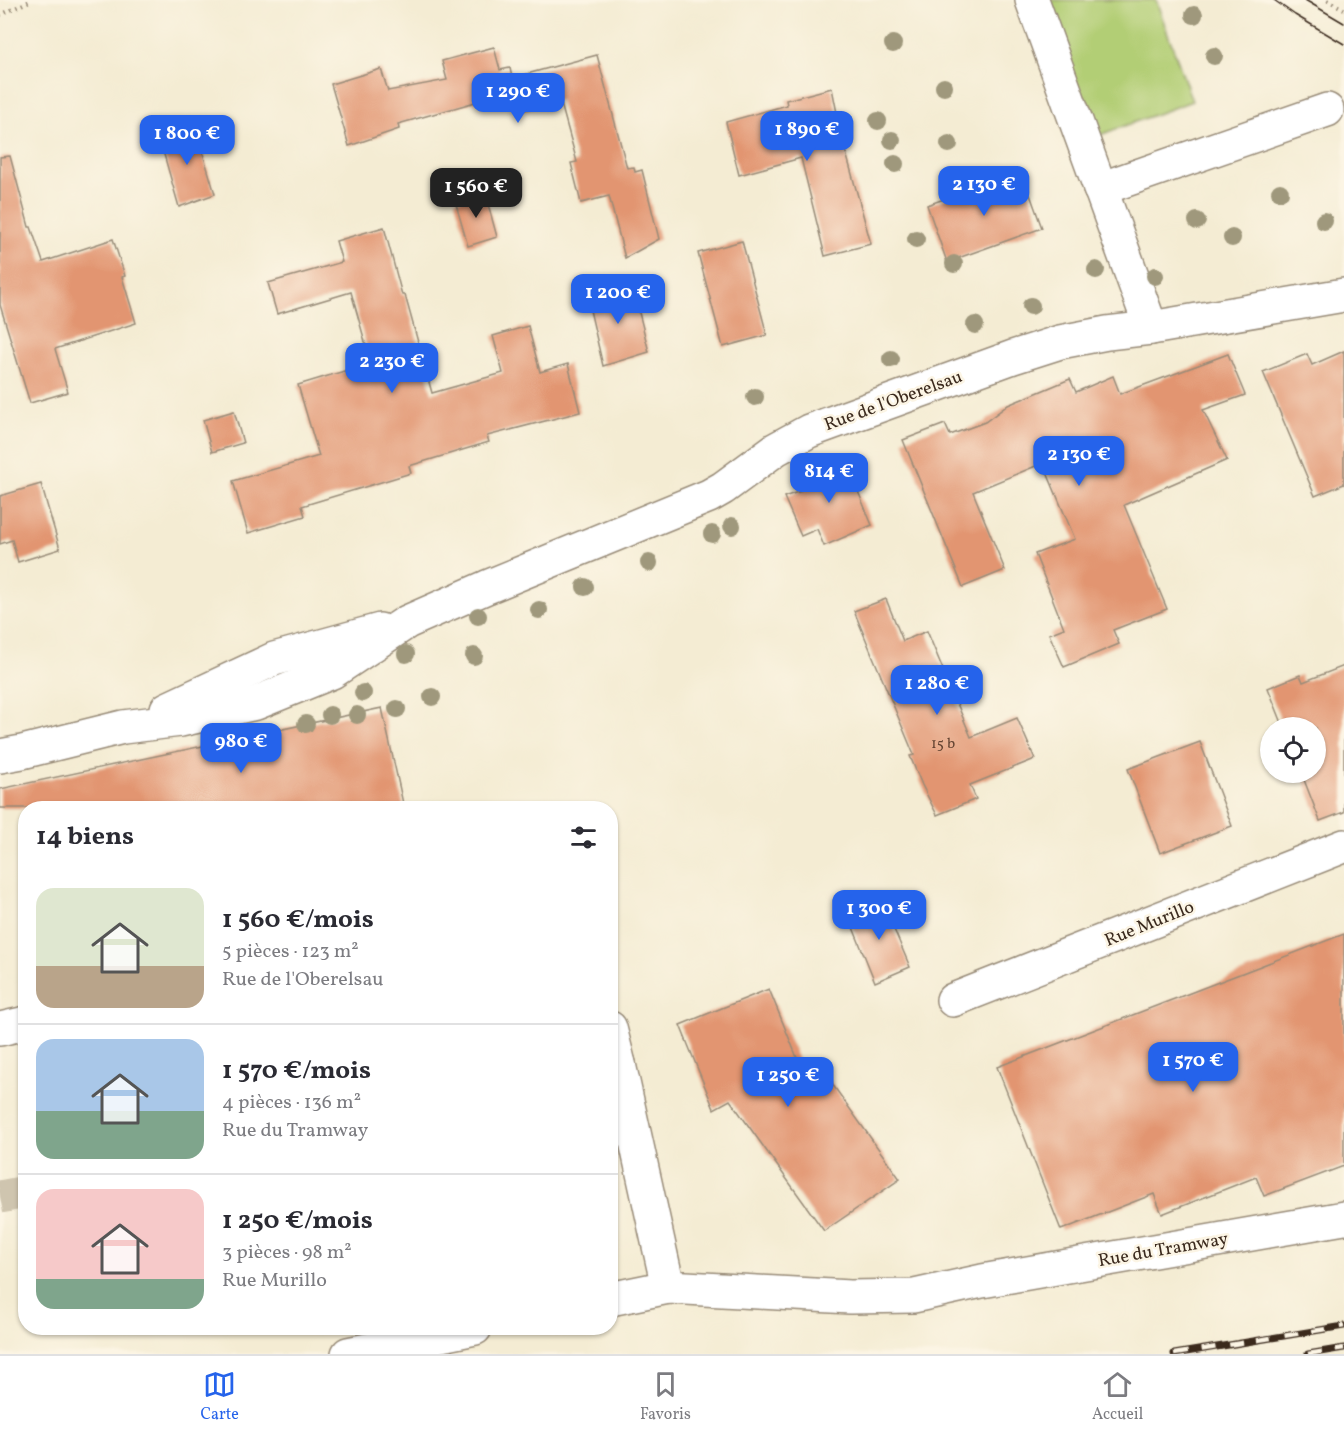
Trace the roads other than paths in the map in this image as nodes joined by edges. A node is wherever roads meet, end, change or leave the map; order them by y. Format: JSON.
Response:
{"nodes":[{"id":1,"x":1032,"y":0,"type":"edge"},
{"id":2,"x":1327,"y":110,"type":"dead end"},
{"id":3,"x":1100,"y":189,"type":"junction"},
{"id":4,"x":1344,"y":295,"type":"edge"},
{"id":5,"x":1151,"y":328,"type":"junction"},
{"id":6,"x":0,"y":756,"type":"edge"},
{"id":7,"x":1344,"y":846,"type":"edge"},
{"id":8,"x":953,"y":1000,"type":"dead end"},
{"id":9,"x":18,"y":1025,"type":"edge"},
{"id":10,"x":0,"y":1029,"type":"edge"},
{"id":11,"x":618,"y":1078,"type":"edge"},
{"id":12,"x":1344,"y":1218,"type":"edge"},
{"id":13,"x":668,"y":1287,"type":"junction"},
{"id":14,"x":618,"y":1297,"type":"edge"},
{"id":15,"x":441,"y":1335,"type":"edge"},
{"id":16,"x":348,"y":1354,"type":"edge"}],
"edges":[{"from":1,"to":3,"type":"street"},
{"from":2,"to":3,"type":"street"},
{"from":3,"to":5,"type":"street"},
{"from":4,"to":5,"type":"street","name":"Rue de l'Oberelsau"},
{"from":5,"to":6,"type":"street","name":"Rue de l'Oberelsau"},
{"from":7,"to":8,"type":"street","name":"Rue Murillo"},
{"from":9,"to":10,"type":"street"},
{"from":11,"to":13,"type":"street"},
{"from":12,"to":13,"type":"street","name":"Rue du Tramway"},
{"from":13,"to":14,"type":"street","name":"Rue du Tramway"},
{"from":15,"to":16,"type":"street"}]}
